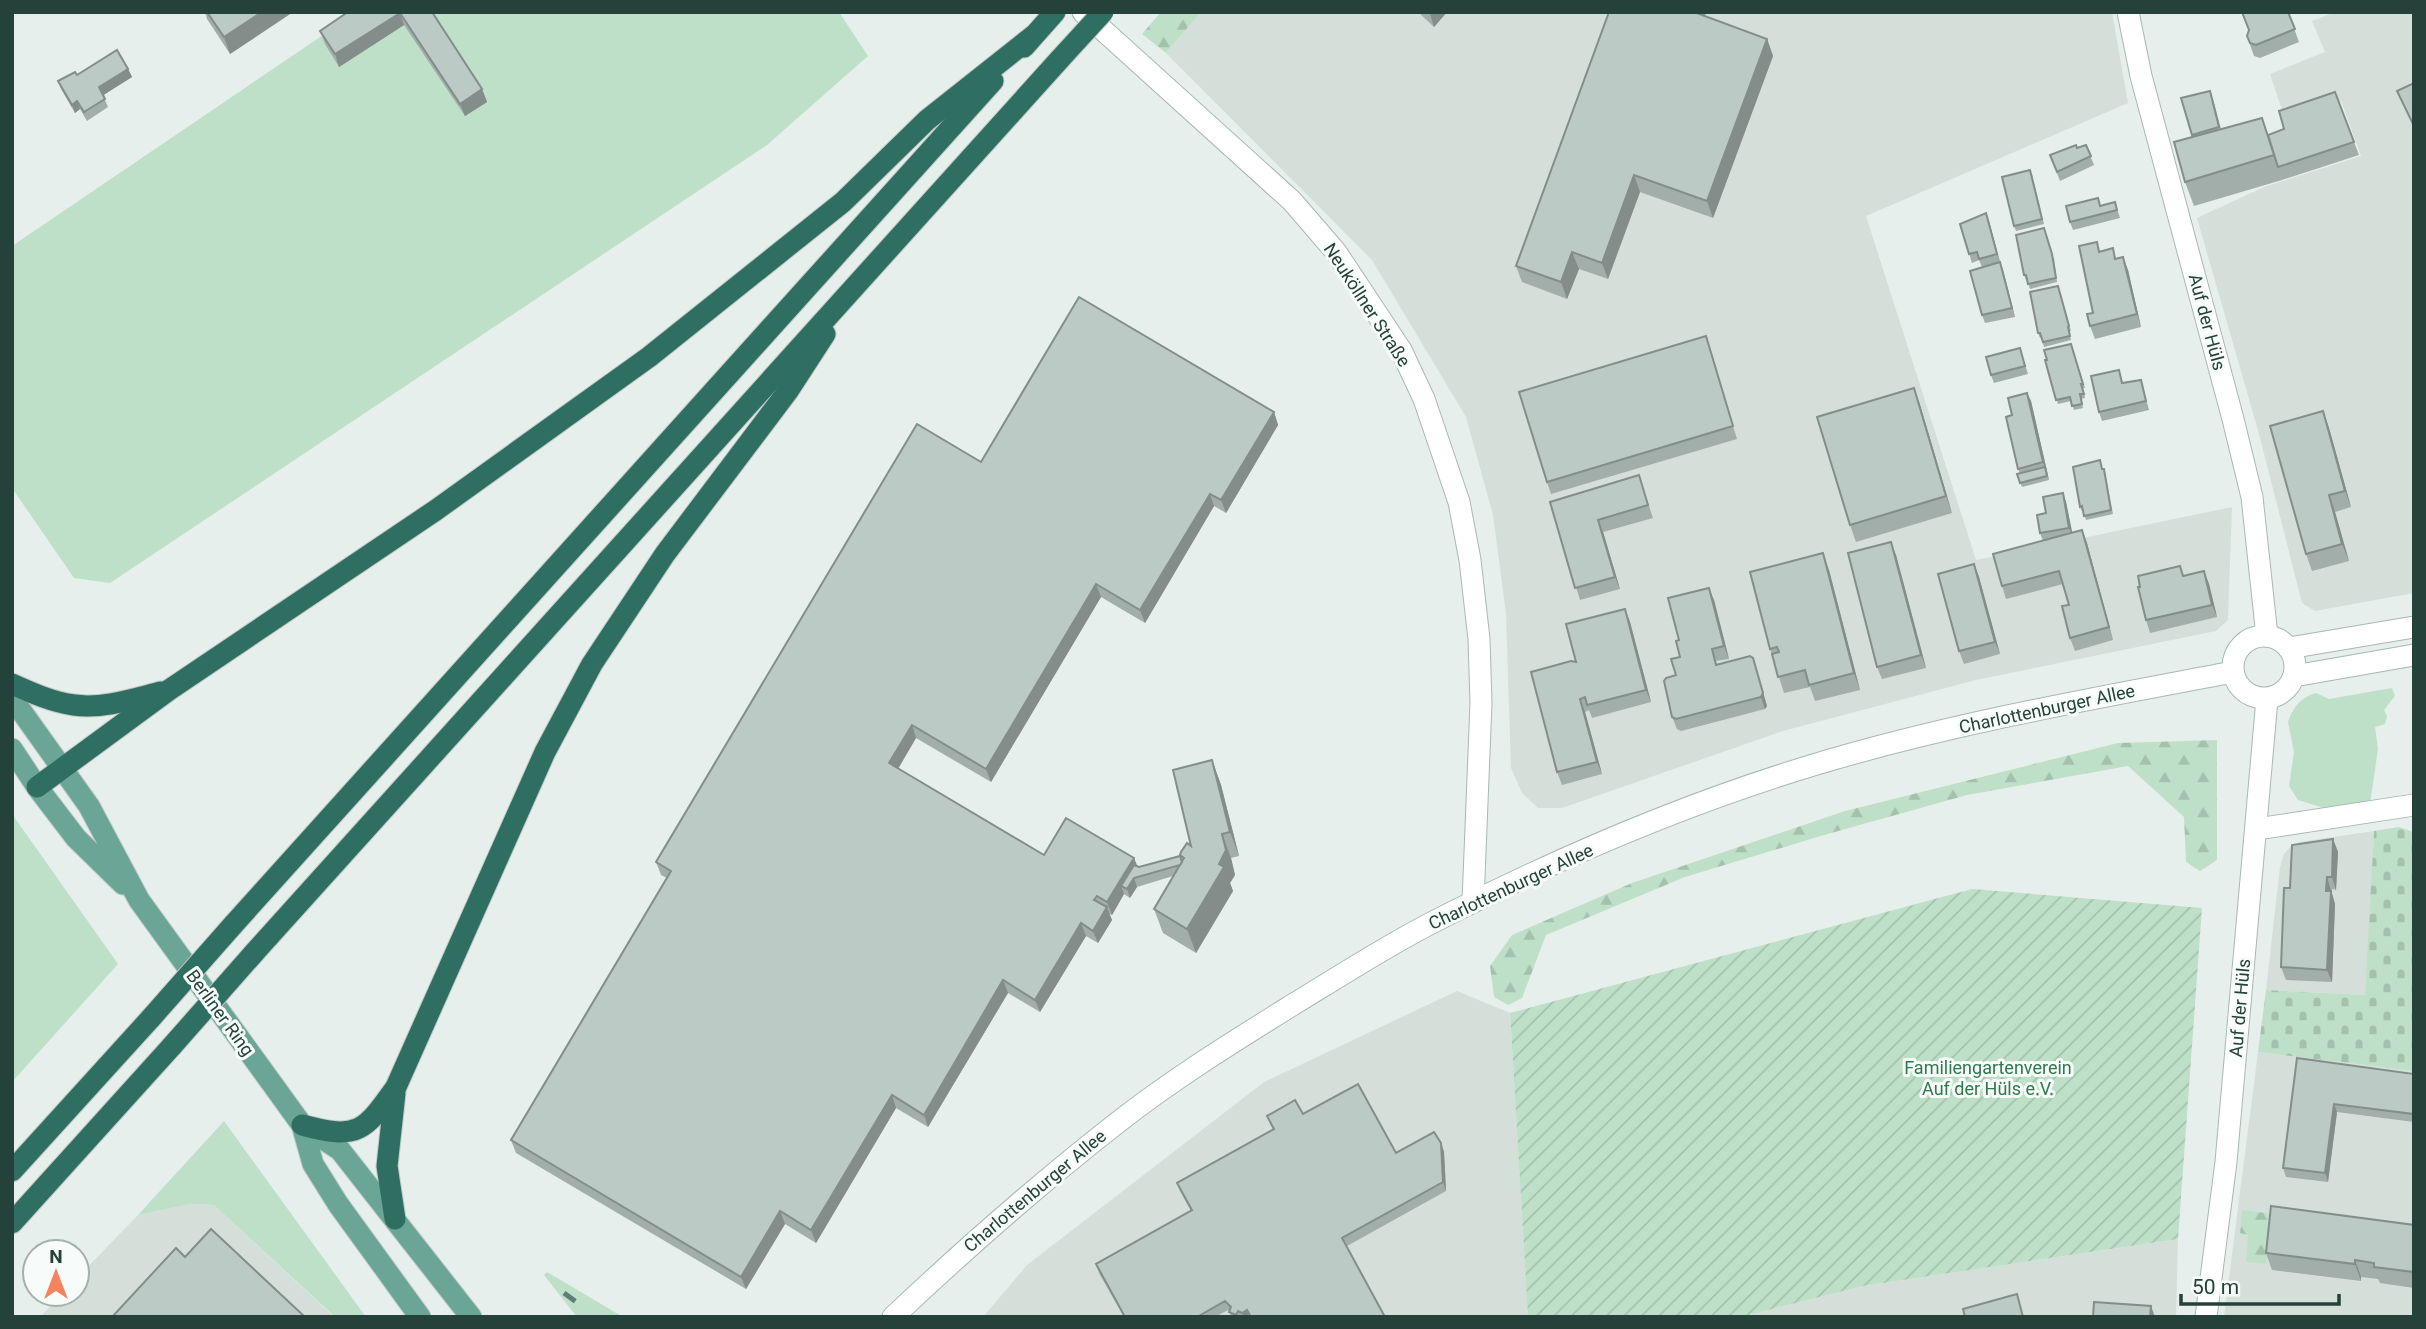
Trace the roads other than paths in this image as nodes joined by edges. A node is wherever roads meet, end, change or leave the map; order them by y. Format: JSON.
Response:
{"nodes":[{"id":1,"x":1055,"y":12,"type":"edge"},
{"id":2,"x":1083,"y":12,"type":"edge"},
{"id":3,"x":1103,"y":12,"type":"edge"},
{"id":4,"x":2128,"y":12,"type":"edge"},
{"id":5,"x":1034,"y":36,"type":"junction"},
{"id":6,"x":860,"y":279,"type":"junction"},
{"id":7,"x":2414,"y":627,"type":"edge"},
{"id":8,"x":2267,"y":636,"type":"junction"},
{"id":9,"x":2289,"y":648,"type":"junction"},
{"id":10,"x":2414,"y":655,"type":"edge"},
{"id":11,"x":2233,"y":672,"type":"junction"},
{"id":12,"x":2294,"y":676,"type":"junction"},
{"id":13,"x":12,"y":684,"type":"edge"},
{"id":14,"x":169,"y":690,"type":"junction"},
{"id":15,"x":12,"y":698,"type":"edge"},
{"id":16,"x":2267,"y":699,"type":"junction"},
{"id":17,"x":12,"y":749,"type":"edge"},
{"id":18,"x":62,"y":769,"type":"junction"},
{"id":19,"x":37,"y":788,"type":"junction"},
{"id":20,"x":2414,"y":805,"type":"edge"},
{"id":21,"x":2257,"y":829,"type":"junction"},
{"id":22,"x":139,"y":900,"type":"junction"},
{"id":23,"x":1473,"y":902,"type":"junction"},
{"id":24,"x":396,"y":1087,"type":"junction"},
{"id":25,"x":302,"y":1125,"type":"junction"},
{"id":26,"x":12,"y":1171,"type":"edge"},
{"id":27,"x":395,"y":1219,"type":"junction"},
{"id":28,"x":12,"y":1223,"type":"edge"},
{"id":29,"x":420,"y":1317,"type":"edge"},
{"id":30,"x":471,"y":1317,"type":"edge"},
{"id":31,"x":893,"y":1317,"type":"edge"},
{"id":32,"x":2206,"y":1317,"type":"edge"}],
"edges":[{"from":1,"to":5,"type":"highway"},
{"from":2,"to":23,"type":"street","name":"Neuköllner Straße"},
{"from":3,"to":6,"type":"highway","bridge":true},
{"from":4,"to":8,"type":"street","name":"Auf der Hüls"},
{"from":5,"to":14,"type":"highway"},
{"from":5,"to":26,"type":"highway","bridge":true},
{"from":6,"to":24,"type":"highway"},
{"from":6,"to":28,"type":"highway","bridge":true},
{"from":7,"to":9,"type":"street"},
{"from":8,"to":9,"type":"street"},
{"from":8,"to":11,"type":"street"},
{"from":9,"to":12,"type":"street"},
{"from":10,"to":12,"type":"street"},
{"from":11,"to":16,"type":"street"},
{"from":11,"to":23,"type":"street","name":"Charlottenburger Allee"},
{"from":12,"to":16,"type":"street"},
{"from":13,"to":14,"type":"highway"},
{"from":14,"to":18,"type":"highway"},
{"from":15,"to":18,"type":"main road","name":"Berliner Ring"},
{"from":16,"to":21,"type":"street","name":"Auf der Hüls"},
{"from":17,"to":19,"type":"main road","name":"Berliner Ring"},
{"from":18,"to":19,"type":"highway"},
{"from":18,"to":22,"type":"main road","name":"Berliner Ring"},
{"from":19,"to":22,"type":"main road","name":"Berliner Ring"},
{"from":20,"to":21,"type":"street"},
{"from":21,"to":32,"type":"street","name":"Auf der Hüls"},
{"from":22,"to":25,"type":"main road","name":"Berliner Ring"},
{"from":23,"to":31,"type":"street","name":"Charlottenburger Allee"},
{"from":24,"to":25,"type":"highway"},
{"from":24,"to":27,"type":"highway"},
{"from":25,"to":27,"type":"main road","name":"Berliner Ring"},
{"from":25,"to":29,"type":"main road","name":"Berliner Ring"},
{"from":27,"to":30,"type":"main road","name":"Berliner Ring"}]}
